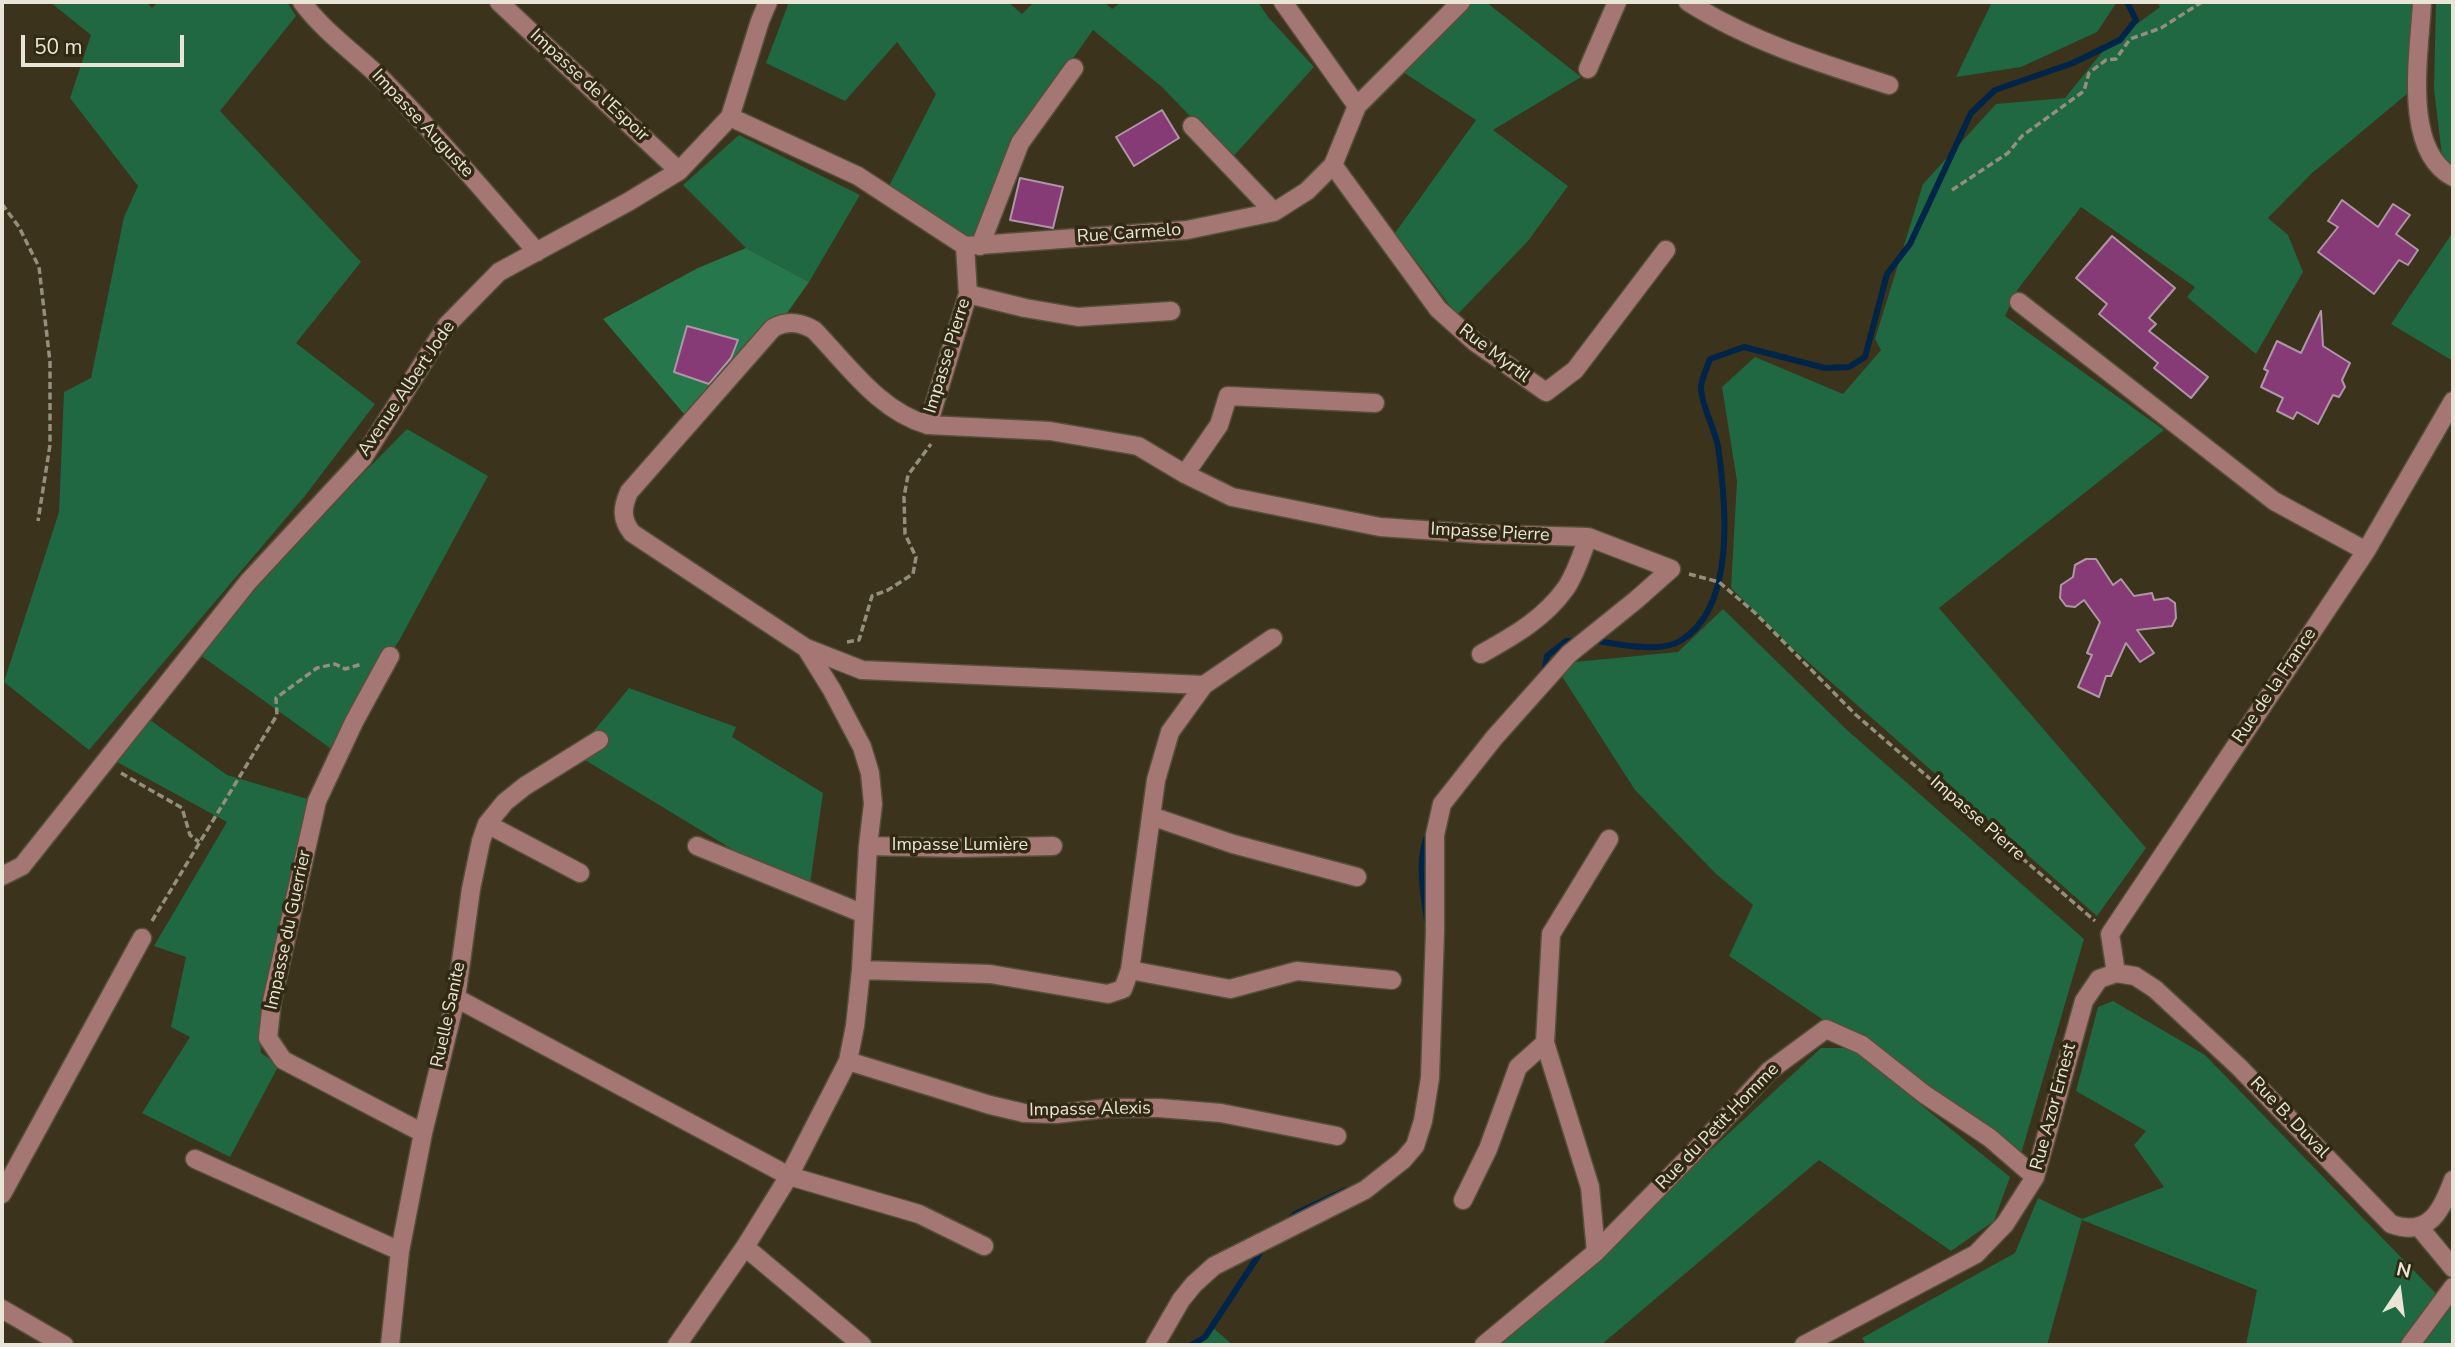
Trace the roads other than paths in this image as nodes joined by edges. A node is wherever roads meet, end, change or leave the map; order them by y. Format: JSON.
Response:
{"nodes":[{"id":1,"x":302,"y":2,"type":"edge"},
{"id":2,"x":499,"y":2,"type":"edge"},
{"id":3,"x":768,"y":2,"type":"edge"},
{"id":4,"x":1283,"y":2,"type":"edge"},
{"id":5,"x":1461,"y":2,"type":"edge"},
{"id":6,"x":1617,"y":2,"type":"edge"},
{"id":7,"x":1688,"y":2,"type":"edge"},
{"id":8,"x":2423,"y":2,"type":"edge"},
{"id":9,"x":1074,"y":68,"type":"dead end"},
{"id":10,"x":1588,"y":69,"type":"dead end"},
{"id":11,"x":1889,"y":85,"type":"dead end"},
{"id":12,"x":1357,"y":106,"type":"junction"},
{"id":13,"x":730,"y":117,"type":"junction"},
{"id":14,"x":1192,"y":126,"type":"dead end"},
{"id":15,"x":1333,"y":164,"type":"junction"},
{"id":16,"x":679,"y":171,"type":"junction"},
{"id":17,"x":2453,"y":177,"type":"edge"},
{"id":18,"x":1274,"y":212,"type":"junction"},
{"id":19,"x":972,"y":246,"type":"junction"},
{"id":20,"x":1666,"y":250,"type":"dead end"},
{"id":21,"x":537,"y":251,"type":"junction"},
{"id":22,"x":968,"y":294,"type":"junction"},
{"id":23,"x":2019,"y":302,"type":"dead end"},
{"id":24,"x":1171,"y":311,"type":"dead end"},
{"id":25,"x":2453,"y":401,"type":"edge"},
{"id":26,"x":1375,"y":403,"type":"dead end"},
{"id":27,"x":936,"y":425,"type":"junction"},
{"id":28,"x":1185,"y":474,"type":"junction"},
{"id":29,"x":1588,"y":537,"type":"junction"},
{"id":30,"x":2366,"y":551,"type":"junction"},
{"id":31,"x":1273,"y":638,"type":"dead end"},
{"id":32,"x":806,"y":648,"type":"junction"},
{"id":33,"x":1481,"y":654,"type":"dead end"},
{"id":34,"x":390,"y":656,"type":"road end"},
{"id":35,"x":1204,"y":685,"type":"junction"},
{"id":36,"x":599,"y":740,"type":"dead end"},
{"id":37,"x":1151,"y":816,"type":"junction"},
{"id":38,"x":488,"y":824,"type":"junction"},
{"id":39,"x":1609,"y":839,"type":"dead end"},
{"id":40,"x":697,"y":846,"type":"dead end"},
{"id":41,"x":868,"y":846,"type":"junction"},
{"id":42,"x":1053,"y":846,"type":"dead end"},
{"id":43,"x":580,"y":873,"type":"dead end"},
{"id":44,"x":2,"y":876,"type":"edge"},
{"id":45,"x":1357,"y":877,"type":"dead end"},
{"id":46,"x":864,"y":914,"type":"junction"},
{"id":47,"x":142,"y":938,"type":"road end"},
{"id":48,"x":861,"y":970,"type":"junction"},
{"id":49,"x":1130,"y":970,"type":"junction"},
{"id":50,"x":2116,"y":973,"type":"junction"},
{"id":51,"x":1392,"y":980,"type":"dead end"},
{"id":52,"x":456,"y":998,"type":"junction"},
{"id":53,"x":1545,"y":1043,"type":"junction"},
{"id":54,"x":848,"y":1061,"type":"junction"},
{"id":55,"x":423,"y":1133,"type":"junction"},
{"id":56,"x":1337,"y":1136,"type":"dead end"},
{"id":57,"x":195,"y":1159,"type":"dead end"},
{"id":58,"x":789,"y":1176,"type":"junction"},
{"id":59,"x":2035,"y":1177,"type":"junction"},
{"id":60,"x":2453,"y":1180,"type":"edge"},
{"id":61,"x":2,"y":1194,"type":"edge"},
{"id":62,"x":1463,"y":1200,"type":"dead end"},
{"id":63,"x":2419,"y":1227,"type":"junction"},
{"id":64,"x":984,"y":1246,"type":"dead end"},
{"id":65,"x":745,"y":1247,"type":"junction"},
{"id":66,"x":400,"y":1251,"type":"junction"},
{"id":67,"x":1595,"y":1252,"type":"junction"},
{"id":68,"x":2453,"y":1268,"type":"edge"},
{"id":69,"x":2453,"y":1287,"type":"edge"},
{"id":70,"x":2,"y":1309,"type":"edge"},
{"id":71,"x":64,"y":1345,"type":"edge"},
{"id":72,"x":390,"y":1345,"type":"edge"},
{"id":73,"x":677,"y":1345,"type":"edge"},
{"id":74,"x":862,"y":1345,"type":"edge"},
{"id":75,"x":1155,"y":1345,"type":"edge"},
{"id":76,"x":1484,"y":1345,"type":"edge"},
{"id":77,"x":1804,"y":1345,"type":"edge"},
{"id":78,"x":2410,"y":1345,"type":"edge"}],
"edges":[{"from":1,"to":21,"type":"street","name":"Impasse Auguste"},
{"from":2,"to":16,"type":"street","name":"Impasse de l'Espoir"},
{"from":3,"to":13,"type":"street","name":"Avenue Albert Jode"},
{"from":4,"to":12,"type":"street"},
{"from":5,"to":12,"type":"street","name":"Rue Carmelo"},
{"from":6,"to":10,"type":"street"},
{"from":7,"to":11,"type":"street"},
{"from":8,"to":17,"type":"street"},
{"from":9,"to":19,"type":"street"},
{"from":12,"to":15,"type":"street","name":"Rue Carmelo"},
{"from":13,"to":16,"type":"street","name":"Avenue Albert Jode"},
{"from":13,"to":19,"type":"street"},
{"from":14,"to":18,"type":"street"},
{"from":15,"to":18,"type":"street","name":"Rue Carmelo"},
{"from":15,"to":20,"type":"street","name":"Rue Myrtil"},
{"from":16,"to":21,"type":"street","name":"Avenue Albert Jode"},
{"from":18,"to":19,"type":"street","name":"Rue Carmelo"},
{"from":19,"to":22,"type":"street","name":"Impasse Pierre"},
{"from":21,"to":44,"type":"street","name":"Avenue Albert Jode"},
{"from":22,"to":24,"type":"street"},
{"from":22,"to":27,"type":"street","name":"Impasse Pierre"},
{"from":23,"to":30,"type":"street"},
{"from":25,"to":30,"type":"street","name":"Rue de la France"},
{"from":26,"to":28,"type":"street"},
{"from":27,"to":28,"type":"street","name":"Impasse Pierre"},
{"from":27,"to":32,"type":"street"},
{"from":28,"to":29,"type":"street","name":"Impasse Pierre"},
{"from":29,"to":33,"type":"street"},
{"from":29,"to":75,"type":"street","name":"Impasse Pierre"},
{"from":30,"to":50,"type":"street","name":"Rue de la France"},
{"from":31,"to":35,"type":"street"},
{"from":32,"to":35,"type":"street"},
{"from":32,"to":41,"type":"street"},
{"from":34,"to":55,"type":"street","name":"Impasse du Guerrier"},
{"from":35,"to":37,"type":"street"},
{"from":36,"to":38,"type":"street","name":"Ruelle Sanite"},
{"from":37,"to":45,"type":"street"},
{"from":37,"to":49,"type":"street"},
{"from":38,"to":43,"type":"street"},
{"from":38,"to":52,"type":"street","name":"Ruelle Sanite"},
{"from":39,"to":53,"type":"street"},
{"from":40,"to":46,"type":"street"},
{"from":41,"to":42,"type":"street","name":"Impasse Lumière"},
{"from":41,"to":46,"type":"street"},
{"from":46,"to":48,"type":"street"},
{"from":47,"to":61,"type":"street"},
{"from":48,"to":49,"type":"street"},
{"from":48,"to":54,"type":"street"},
{"from":49,"to":51,"type":"street"},
{"from":50,"to":59,"type":"street","name":"Rue Azor Ernest"},
{"from":50,"to":63,"type":"street","name":"Rue B. Duval"},
{"from":52,"to":55,"type":"street","name":"Ruelle Sanite"},
{"from":52,"to":58,"type":"street"},
{"from":53,"to":62,"type":"street"},
{"from":53,"to":67,"type":"street"},
{"from":54,"to":56,"type":"street","name":"Impasse Alexis"},
{"from":54,"to":58,"type":"street"},
{"from":55,"to":66,"type":"street","name":"Ruelle Sanite"},
{"from":57,"to":66,"type":"street"},
{"from":58,"to":64,"type":"street"},
{"from":58,"to":65,"type":"street"},
{"from":59,"to":67,"type":"street","name":"Rue du Petit Homme"},
{"from":59,"to":77,"type":"street","name":"Rue Azor Ernest"},
{"from":60,"to":63,"type":"street"},
{"from":63,"to":68,"type":"street"},
{"from":65,"to":73,"type":"street"},
{"from":65,"to":74,"type":"street"},
{"from":66,"to":72,"type":"street","name":"Ruelle Sanite"},
{"from":67,"to":76,"type":"street","name":"Rue du Petit Homme"},
{"from":69,"to":78,"type":"street"},
{"from":70,"to":71,"type":"street"}]}
